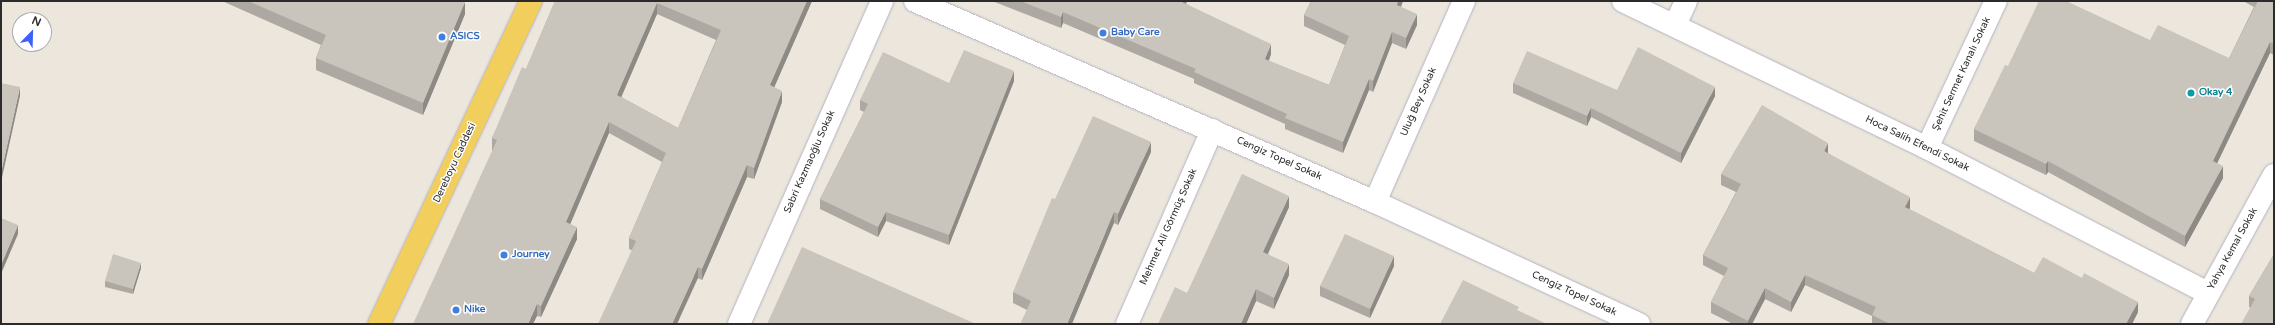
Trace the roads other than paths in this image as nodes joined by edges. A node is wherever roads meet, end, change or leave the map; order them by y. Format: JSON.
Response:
{"nodes":[{"id":1,"x":531,"y":1,"type":"edge"},
{"id":2,"x":882,"y":1,"type":"edge"},
{"id":3,"x":915,"y":1,"type":"edge"},
{"id":4,"x":1464,"y":1,"type":"edge"},
{"id":5,"x":1623,"y":1,"type":"edge"},
{"id":6,"x":1686,"y":1,"type":"edge"},
{"id":7,"x":1996,"y":1,"type":"edge"},
{"id":8,"x":1675,"y":25,"type":"junction"},
{"id":9,"x":1212,"y":130,"type":"junction"},
{"id":10,"x":1927,"y":148,"type":"junction"},
{"id":11,"x":2274,"y":175,"type":"edge"},
{"id":12,"x":1375,"y":202,"type":"junction"},
{"id":13,"x":2208,"y":293,"type":"junction"},
{"id":14,"x":379,"y":324,"type":"edge"},
{"id":15,"x":739,"y":324,"type":"edge"},
{"id":16,"x":1127,"y":324,"type":"edge"},
{"id":17,"x":1640,"y":324,"type":"edge"},
{"id":18,"x":2192,"y":324,"type":"edge"}],
"edges":[{"from":1,"to":14,"type":"main road","name":"Dereboyu Caddesi"},
{"from":2,"to":15,"type":"street","name":"Sabri Kazmaoğlu Sokak"},
{"from":3,"to":9,"type":"street","name":"Cengiz Topel Sokak"},
{"from":4,"to":12,"type":"street","name":"Uluğ Bey Sokak"},
{"from":5,"to":8,"type":"street","name":"Hoca Salih Efendi Sokak"},
{"from":6,"to":8,"type":"street"},
{"from":7,"to":10,"type":"street","name":"Şehit Sermet Kanalı Sokak"},
{"from":8,"to":10,"type":"street","name":"Hoca Salih Efendi Sokak"},
{"from":9,"to":12,"type":"street","name":"Cengiz Topel Sokak"},
{"from":9,"to":16,"type":"street","name":"Mehmet Ali Görmüş Sokak"},
{"from":10,"to":13,"type":"street","name":"Hoca Salih Efendi Sokak"},
{"from":11,"to":13,"type":"street","name":"Yahya Kemal Sokak"},
{"from":12,"to":17,"type":"street","name":"Cengiz Topel Sokak"},
{"from":13,"to":18,"type":"street","name":"Yahya Kemal Sokak"}]}
